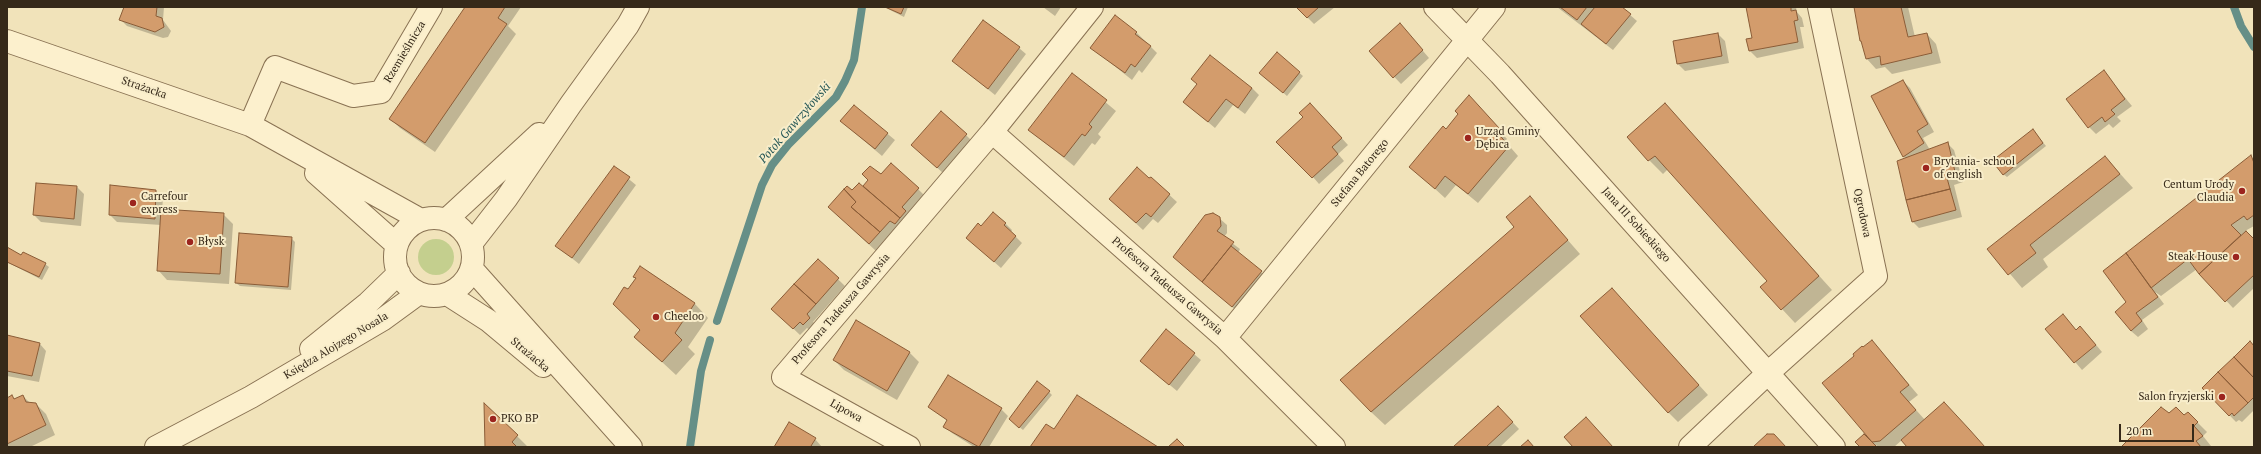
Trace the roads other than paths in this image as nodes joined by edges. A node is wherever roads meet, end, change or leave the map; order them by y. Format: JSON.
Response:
{"nodes":[{"id":1,"x":431,"y":7,"type":"edge"},
{"id":2,"x":638,"y":7,"type":"edge"},
{"id":3,"x":1092,"y":7,"type":"edge"},
{"id":4,"x":1435,"y":7,"type":"edge"},
{"id":5,"x":1494,"y":7,"type":"edge"},
{"id":6,"x":1819,"y":7,"type":"edge"},
{"id":7,"x":7,"y":41,"type":"edge"},
{"id":8,"x":1466,"y":41,"type":"junction"},
{"id":9,"x":571,"y":104,"type":"junction"},
{"id":10,"x":250,"y":125,"type":"junction"},
{"id":11,"x":992,"y":132,"type":"junction"},
{"id":12,"x":279,"y":140,"type":"junction"},
{"id":13,"x":421,"y":220,"type":"junction"},
{"id":14,"x":446,"y":220,"type":"junction"},
{"id":15,"x":471,"y":244,"type":"junction"},
{"id":16,"x":397,"y":245,"type":"junction"},
{"id":17,"x":472,"y":269,"type":"junction"},
{"id":18,"x":399,"y":273,"type":"junction"},
{"id":19,"x":419,"y":293,"type":"junction"},
{"id":20,"x":447,"y":294,"type":"junction"},
{"id":21,"x":1225,"y":338,"type":"junction"},
{"id":22,"x":1768,"y":373,"type":"junction"},
{"id":23,"x":783,"y":377,"type":"joint"},
{"id":24,"x":251,"y":397,"type":"junction"},
{"id":25,"x":609,"y":422,"type":"junction"},
{"id":26,"x":156,"y":447,"type":"edge"},
{"id":27,"x":631,"y":447,"type":"edge"},
{"id":28,"x":909,"y":447,"type":"edge"},
{"id":29,"x":1334,"y":447,"type":"edge"},
{"id":30,"x":1690,"y":447,"type":"edge"},
{"id":31,"x":1834,"y":447,"type":"edge"}],
"edges":[{"from":1,"to":10,"type":"street","name":"Rzemieślnicza"},
{"from":2,"to":9,"type":"street"},
{"from":3,"to":11,"type":"street","name":"Profesora Tadeusza Gawrysia"},
{"from":4,"to":8,"type":"street","name":"Jana III Sobieskiego"},
{"from":5,"to":8,"type":"street","name":"Stefana Batorego"},
{"from":6,"to":22,"type":"street","name":"Ogrodowa"},
{"from":7,"to":10,"type":"street","name":"Strażacka"},
{"from":8,"to":21,"type":"street","name":"Stefana Batorego"},
{"from":8,"to":22,"type":"street","name":"Jana III Sobieskiego"},
{"from":9,"to":14,"type":"street"},
{"from":9,"to":15,"type":"street"},
{"from":10,"to":12,"type":"street","name":"Strażacka"},
{"from":11,"to":21,"type":"street","name":"Profesora Tadeusza Gawrysia"},
{"from":11,"to":23,"type":"street","name":"Profesora Tadeusza Gawrysia"},
{"from":12,"to":13,"type":"street","name":"Strażacka"},
{"from":12,"to":16,"type":"street","name":"Strażacka"},
{"from":13,"to":14,"type":"street"},
{"from":13,"to":16,"type":"street"},
{"from":14,"to":15,"type":"street"},
{"from":15,"to":17,"type":"street"},
{"from":16,"to":18,"type":"street"},
{"from":17,"to":20,"type":"street"},
{"from":17,"to":25,"type":"street","name":"Strażacka"},
{"from":18,"to":19,"type":"street"},
{"from":18,"to":24,"type":"street","name":"Księdza Alojzego Nosala"},
{"from":19,"to":20,"type":"street"},
{"from":19,"to":24,"type":"street","name":"Księdza Alojzego Nosala"},
{"from":20,"to":25,"type":"street","name":"Strażacka"},
{"from":21,"to":29,"type":"street","name":"Profesora Tadeusza Gawrysia"},
{"from":22,"to":30,"type":"street","name":"Ogrodowa"},
{"from":22,"to":31,"type":"street","name":"Jana III Sobieskiego"},
{"from":23,"to":28,"type":"street","name":"Lipowa"},
{"from":24,"to":26,"type":"street","name":"Księdza Alojzego Nosala"},
{"from":25,"to":27,"type":"street","name":"Strażacka"}]}
